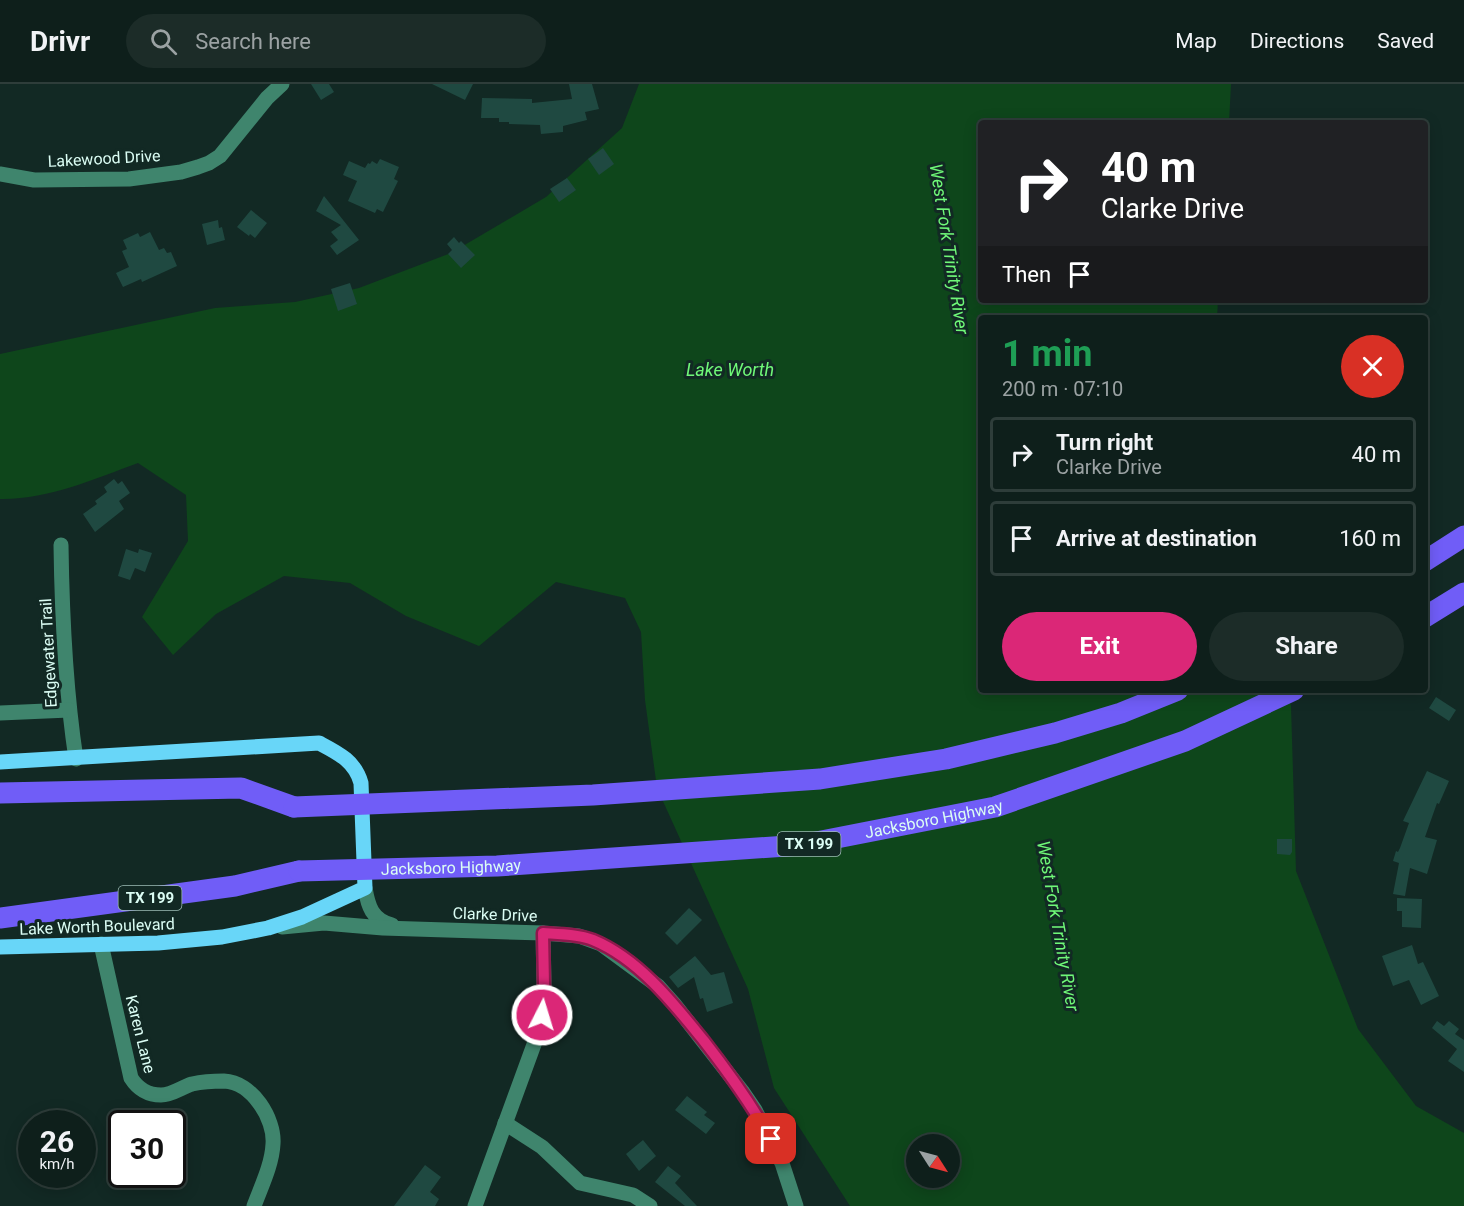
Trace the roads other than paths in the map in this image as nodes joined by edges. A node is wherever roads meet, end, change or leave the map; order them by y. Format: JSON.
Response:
{"nodes":[{"id":1,"x":282,"y":84,"type":"edge"},
{"id":2,"x":0,"y":174,"type":"edge"},
{"id":3,"x":1464,"y":536,"type":"edge"},
{"id":4,"x":61,"y":545,"type":"dead end"},
{"id":5,"x":1428,"y":559,"type":"edge"},
{"id":6,"x":1464,"y":593,"type":"edge"},
{"id":7,"x":1428,"y":615,"type":"edge"},
{"id":8,"x":1171,"y":693,"type":"edge"},
{"id":9,"x":1288,"y":693,"type":"edge"},
{"id":10,"x":69,"y":710,"type":"junction"},
{"id":11,"x":0,"y":713,"type":"edge"},
{"id":12,"x":76,"y":759,"type":"junction"},
{"id":13,"x":0,"y":762,"type":"edge"},
{"id":14,"x":0,"y":793,"type":"edge"},
{"id":15,"x":365,"y":888,"type":"junction"},
{"id":16,"x":0,"y":918,"type":"edge"},
{"id":17,"x":401,"y":927,"type":"junction"},
{"id":18,"x":268,"y":928,"type":"junction"},
{"id":19,"x":543,"y":933,"type":"junction"},
{"id":20,"x":101,"y":944,"type":"junction"},
{"id":21,"x":0,"y":947,"type":"edge"},
{"id":22,"x":505,"y":1123,"type":"junction"},
{"id":23,"x":254,"y":1206,"type":"edge"},
{"id":24,"x":475,"y":1206,"type":"edge"},
{"id":25,"x":650,"y":1206,"type":"edge"},
{"id":26,"x":796,"y":1206,"type":"edge"}],
"edges":[{"from":1,"to":2,"type":"street","name":"Lakewood Drive"},
{"from":3,"to":5,"type":"highway"},
{"from":4,"to":10,"type":"street","name":"Edgewater Trail"},
{"from":6,"to":7,"type":"highway"},
{"from":8,"to":14,"type":"highway","bridge":true},
{"from":9,"to":16,"type":"highway","name":"Jacksboro Highway","number":"TX 199","bridge":true},
{"from":10,"to":11,"type":"street"},
{"from":10,"to":12,"type":"street","name":"Edgewater Trail"},
{"from":12,"to":13,"type":"main road"},
{"from":12,"to":15,"type":"main road"},
{"from":15,"to":17,"type":"street"},
{"from":15,"to":18,"type":"main road","name":"Lake Worth Boulevard"},
{"from":17,"to":18,"type":"street","name":"Clarke Drive"},
{"from":17,"to":19,"type":"street","name":"Clarke Drive"},
{"from":18,"to":20,"type":"main road","name":"Lake Worth Boulevard"},
{"from":19,"to":22,"type":"street"},
{"from":19,"to":26,"type":"street","name":"Clarke Drive"},
{"from":20,"to":21,"type":"main road","name":"Lake Worth Boulevard"},
{"from":20,"to":23,"type":"street","name":"Karen Lane"},
{"from":22,"to":24,"type":"street"},
{"from":22,"to":25,"type":"street"}]}
